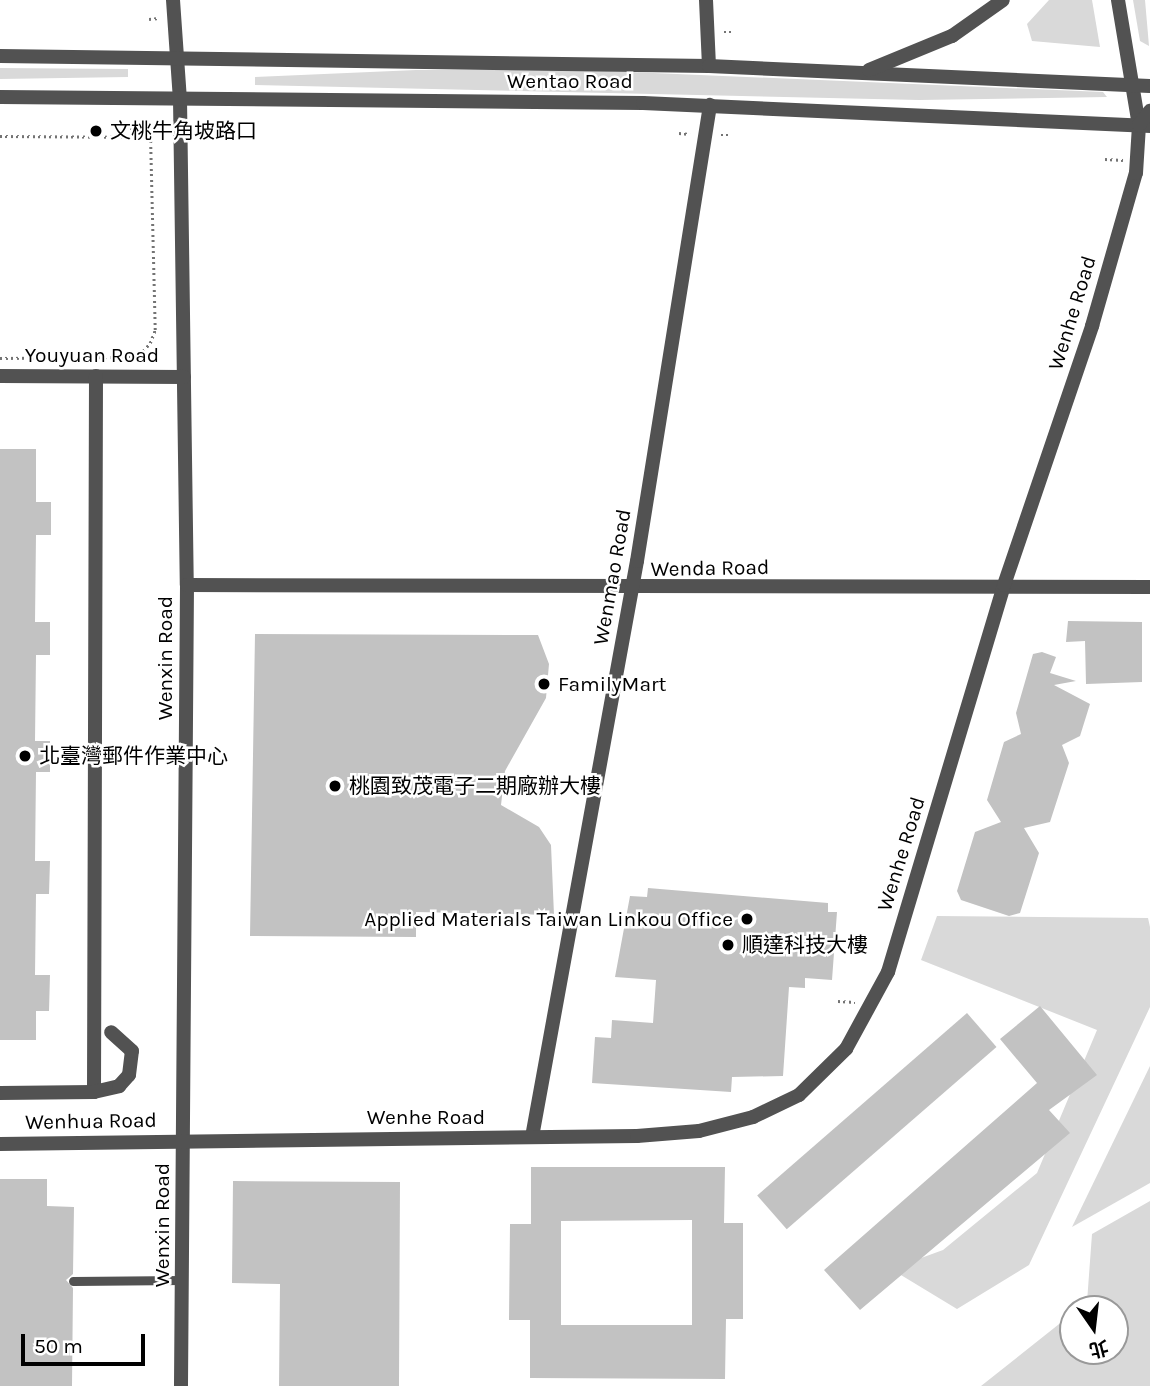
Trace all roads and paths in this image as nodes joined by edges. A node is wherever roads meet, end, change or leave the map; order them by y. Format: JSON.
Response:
{"nodes":[{"id":1,"x":173,"y":0,"type":"edge"},
{"id":2,"x":705,"y":0,"type":"edge"},
{"id":3,"x":1003,"y":0,"type":"edge"},
{"id":4,"x":1118,"y":0,"type":"edge"},
{"id":5,"x":0,"y":56,"type":"edge"},
{"id":6,"x":179,"y":57,"type":"junction"},
{"id":7,"x":709,"y":66,"type":"junction"},
{"id":8,"x":861,"y":73,"type":"junction"},
{"id":9,"x":1133,"y":86,"type":"junction"},
{"id":10,"x":1150,"y":86,"type":"edge"},
{"id":11,"x":0,"y":97,"type":"edge"},
{"id":12,"x":132,"y":99,"type":"junction"},
{"id":13,"x":180,"y":99,"type":"junction"},
{"id":14,"x":710,"y":105,"type":"junction"},
{"id":15,"x":1150,"y":111,"type":"edge"},
{"id":16,"x":132,"y":122,"type":"junction"},
{"id":17,"x":1145,"y":125,"type":"edge"},
{"id":18,"x":0,"y":136,"type":"edge"},
{"id":19,"x":132,"y":137,"type":"junction"},
{"id":20,"x":150,"y":137,"type":"junction"},
{"id":21,"x":0,"y":358,"type":"edge"},
{"id":22,"x":0,"y":376,"type":"edge"},
{"id":23,"x":96,"y":376,"type":"junction"},
{"id":24,"x":184,"y":377,"type":"junction"},
{"id":25,"x":187,"y":585,"type":"junction"},
{"id":26,"x":1004,"y":585,"type":"junction"},
{"id":27,"x":1150,"y":587,"type":"edge"},
{"id":28,"x":632,"y":590,"type":"junction"},
{"id":29,"x":838,"y":1001,"type":"dead end"},
{"id":30,"x":855,"y":1002,"type":"dead end"},
{"id":31,"x":111,"y":1032,"type":"dead end"},
{"id":32,"x":94,"y":1092,"type":"junction"},
{"id":33,"x":0,"y":1093,"type":"edge"},
{"id":34,"x":532,"y":1137,"type":"junction"},
{"id":35,"x":183,"y":1141,"type":"junction"},
{"id":36,"x":0,"y":1144,"type":"edge"},
{"id":37,"x":182,"y":1280,"type":"junction"},
{"id":38,"x":73,"y":1281,"type":"dead end"},
{"id":39,"x":181,"y":1386,"type":"edge"}],
"edges":[{"from":1,"to":6,"type":"street","name":"Wenxin Road"},
{"from":2,"to":7,"type":"street"},
{"from":3,"to":8,"type":"street"},
{"from":4,"to":9,"type":"street","name":"Wenhe Road"},
{"from":5,"to":6,"type":"street","name":"Wentao Road"},
{"from":6,"to":7,"type":"street","name":"Wentao Road"},
{"from":6,"to":13,"type":"street","name":"Wenxin Road"},
{"from":7,"to":8,"type":"street","name":"Wentao Road"},
{"from":8,"to":9,"type":"street","name":"Wentao Road"},
{"from":9,"to":10,"type":"street","name":"Wentao Road"},
{"from":9,"to":17,"type":"street","name":"Wenhe Road"},
{"from":11,"to":12,"type":"street","name":"Wentao Road"},
{"from":12,"to":13,"type":"street","name":"Wentao Road"},
{"from":12,"to":16,"type":"path"},
{"from":13,"to":14,"type":"street","name":"Wentao Road"},
{"from":13,"to":24,"type":"street","name":"Wenxin Road"},
{"from":14,"to":17,"type":"street","name":"Wentao Road"},
{"from":14,"to":28,"type":"street","name":"Wenmao Road"},
{"from":15,"to":17,"type":"street"},
{"from":16,"to":19,"type":"path"},
{"from":16,"to":20,"type":"path"},
{"from":17,"to":26,"type":"street","name":"Wenhe Road"},
{"from":18,"to":19,"type":"path"},
{"from":19,"to":20,"type":"path"},
{"from":20,"to":21,"type":"path"},
{"from":22,"to":23,"type":"street","name":"Youyuan Road"},
{"from":23,"to":24,"type":"street","name":"Youyuan Road"},
{"from":23,"to":32,"type":"street"},
{"from":24,"to":25,"type":"street","name":"Wenxin Road"},
{"from":25,"to":28,"type":"street","name":"Wenda Road"},
{"from":25,"to":35,"type":"street","name":"Wenxin Road"},
{"from":26,"to":27,"type":"street","name":"Wenda Road"},
{"from":26,"to":28,"type":"street","name":"Wenda Road"},
{"from":26,"to":34,"type":"street","name":"Wenhe Road"},
{"from":28,"to":34,"type":"street","name":"Wenmao Road"},
{"from":29,"to":30,"type":"path"},
{"from":31,"to":32,"type":"street"},
{"from":32,"to":33,"type":"street"},
{"from":34,"to":35,"type":"street","name":"Wenhe Road"},
{"from":35,"to":36,"type":"street","name":"Wenhua Road"},
{"from":35,"to":37,"type":"street","name":"Wenxin Road"},
{"from":37,"to":38,"type":"lane"},
{"from":37,"to":39,"type":"street","name":"Wenxin Road"}]}
